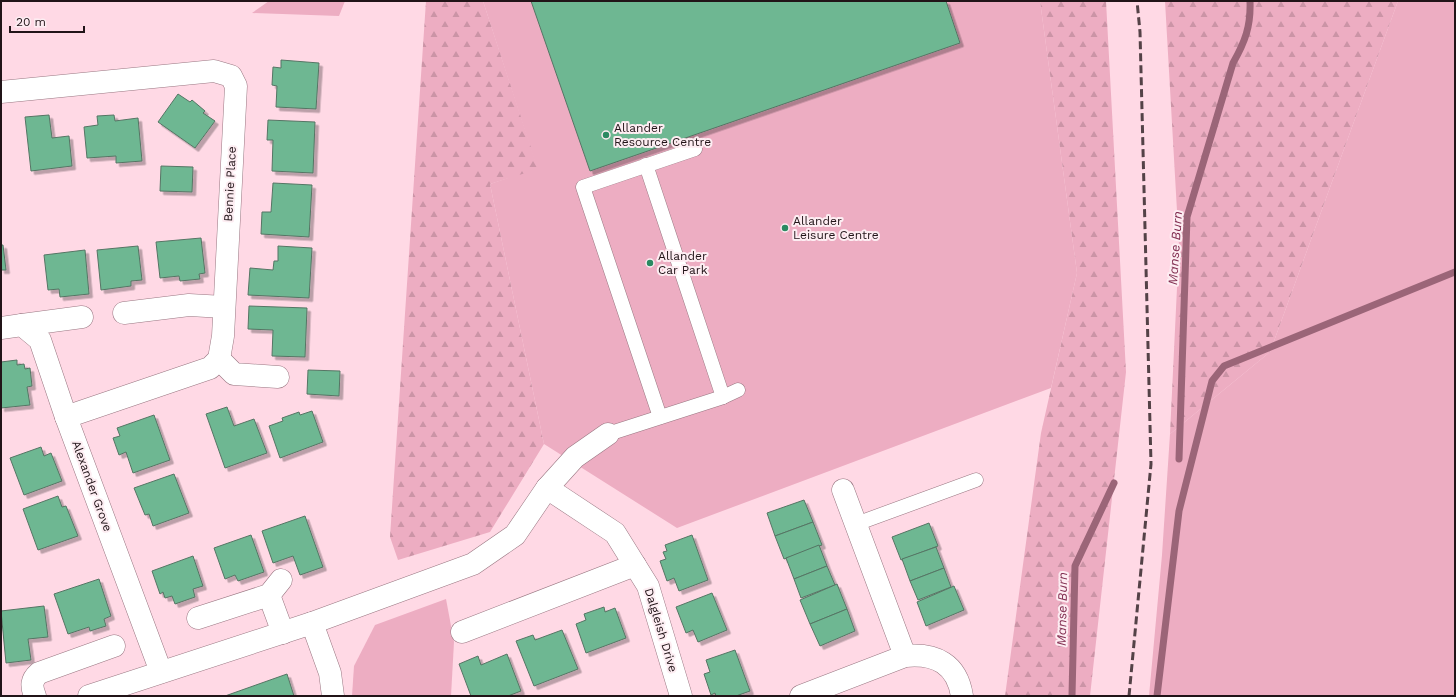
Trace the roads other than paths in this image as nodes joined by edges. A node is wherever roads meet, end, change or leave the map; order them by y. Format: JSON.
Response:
{"nodes":[{"id":1,"x":1,"y":92,"type":"edge"},
{"id":2,"x":694,"y":149,"type":"dead end"},
{"id":3,"x":646,"y":165,"type":"junction"},
{"id":4,"x":224,"y":307,"type":"junction"},
{"id":5,"x":124,"y":313,"type":"dead end"},
{"id":6,"x":82,"y":317,"type":"dead end"},
{"id":7,"x":11,"y":326,"type":"edge"},
{"id":8,"x":219,"y":359,"type":"junction"},
{"id":9,"x":278,"y":377,"type":"dead end"},
{"id":10,"x":738,"y":390,"type":"dead end"},
{"id":11,"x":723,"y":397,"type":"junction"},
{"id":12,"x":66,"y":416,"type":"junction"},
{"id":13,"x":660,"y":416,"type":"junction"},
{"id":14,"x":608,"y":434,"type":"joint"},
{"id":15,"x":976,"y":480,"type":"dead end"},
{"id":16,"x":547,"y":488,"type":"junction"},
{"id":17,"x":843,"y":490,"type":"dead end"},
{"id":18,"x":856,"y":524,"type":"junction"},
{"id":19,"x":635,"y":565,"type":"junction"},
{"id":20,"x":198,"y":618,"type":"dead end"},
{"id":21,"x":312,"y":623,"type":"junction"},
{"id":22,"x":283,"y":632,"type":"junction"},
{"id":23,"x":462,"y":632,"type":"dead end"},
{"id":24,"x":114,"y":646,"type":"dead end"},
{"id":25,"x":905,"y":656,"type":"junction"},
{"id":26,"x":161,"y":672,"type":"junction"},
{"id":27,"x":35,"y":696,"type":"edge"},
{"id":28,"x":89,"y":696,"type":"edge"},
{"id":29,"x":332,"y":696,"type":"edge"},
{"id":30,"x":681,"y":696,"type":"edge"},
{"id":31,"x":801,"y":696,"type":"edge"},
{"id":32,"x":962,"y":696,"type":"edge"}],
"edges":[{"from":1,"to":4,"type":"street","name":"Bennie Place"},
{"from":2,"to":3,"type":"lane"},
{"from":3,"to":11,"type":"lane"},
{"from":3,"to":13,"type":"lane"},
{"from":4,"to":5,"type":"street"},
{"from":4,"to":8,"type":"street","name":"Bennie Place"},
{"from":6,"to":7,"type":"street"},
{"from":7,"to":12,"type":"street","name":"Alexander Grove"},
{"from":8,"to":9,"type":"street"},
{"from":8,"to":12,"type":"street"},
{"from":10,"to":11,"type":"lane"},
{"from":11,"to":13,"type":"lane"},
{"from":12,"to":26,"type":"street","name":"Alexander Grove"},
{"from":13,"to":14,"type":"lane"},
{"from":14,"to":16,"type":"street"},
{"from":15,"to":18,"type":"lane"},
{"from":16,"to":19,"type":"street","name":"Dalgleish Drive"},
{"from":16,"to":21,"type":"street"},
{"from":17,"to":18,"type":"street"},
{"from":18,"to":25,"type":"street"},
{"from":19,"to":23,"type":"street"},
{"from":19,"to":30,"type":"street","name":"Dalgleish Drive"},
{"from":20,"to":22,"type":"street"},
{"from":21,"to":22,"type":"street"},
{"from":21,"to":29,"type":"street"},
{"from":22,"to":26,"type":"street"},
{"from":24,"to":27,"type":"street"},
{"from":25,"to":31,"type":"street"},
{"from":25,"to":32,"type":"street"},
{"from":26,"to":28,"type":"street"}]}
